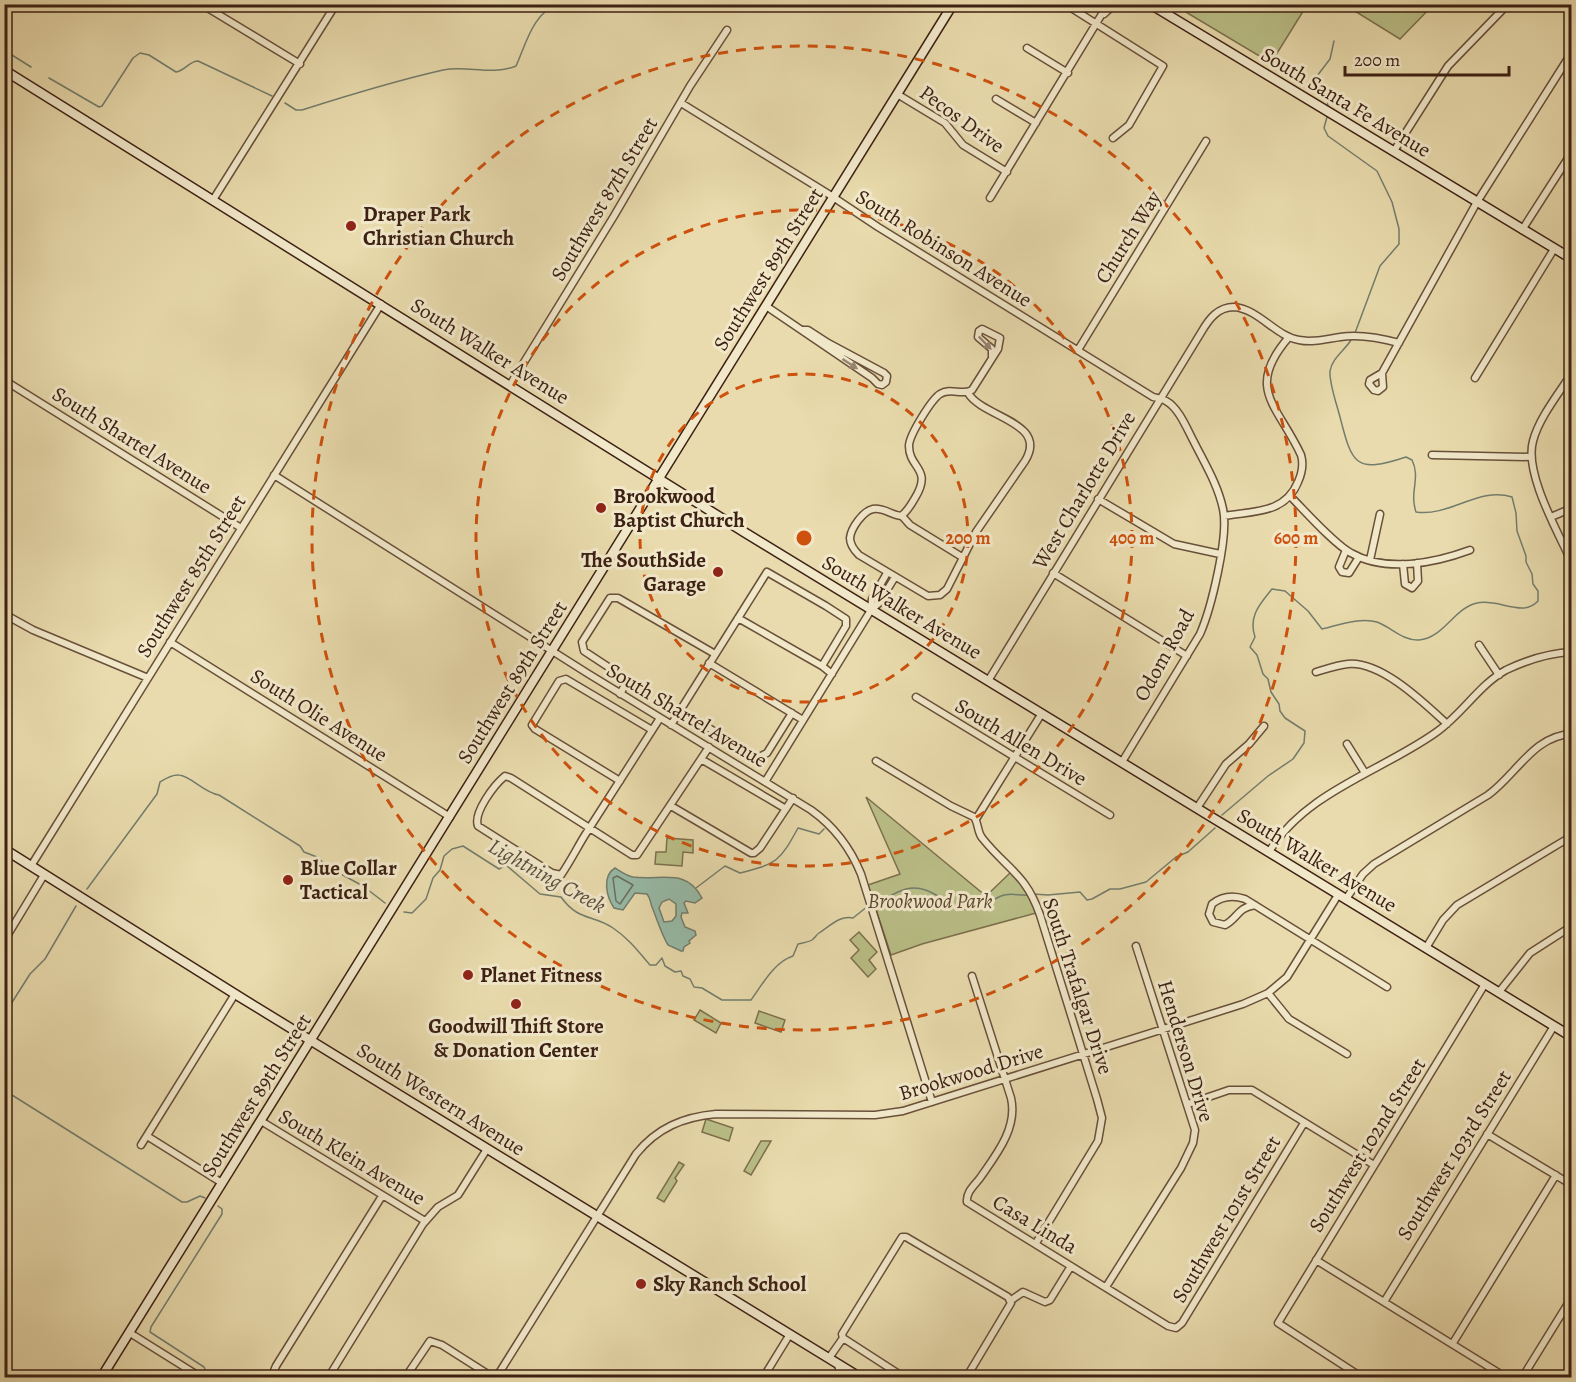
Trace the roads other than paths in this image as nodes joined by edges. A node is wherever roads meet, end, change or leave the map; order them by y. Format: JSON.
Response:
{"nodes":[{"id":1,"x":201,"y":4,"type":"edge"},
{"id":2,"x":336,"y":4,"type":"edge"},
{"id":3,"x":953,"y":4,"type":"edge"},
{"id":4,"x":1065,"y":4,"type":"edge"},
{"id":5,"x":1108,"y":4,"type":"edge"},
{"id":6,"x":1115,"y":4,"type":"edge"},
{"id":7,"x":1150,"y":4,"type":"edge"},
{"id":8,"x":1508,"y":4,"type":"edge"},
{"id":9,"x":1103,"y":15,"type":"junction"},
{"id":10,"x":1097,"y":24,"type":"junction"},
{"id":11,"x":727,"y":30,"type":"dead end"},
{"id":12,"x":1027,"y":48,"type":"dead end"},
{"id":13,"x":1572,"y":52,"type":"edge"},
{"id":14,"x":300,"y":64,"type":"junction"},
{"id":15,"x":4,"y":70,"type":"edge"},
{"id":16,"x":1068,"y":73,"type":"junction"},
{"id":17,"x":897,"y":94,"type":"junction"},
{"id":18,"x":996,"y":99,"type":"dead end"},
{"id":19,"x":681,"y":103,"type":"junction"},
{"id":20,"x":1036,"y":123,"type":"junction"},
{"id":21,"x":1113,"y":138,"type":"dead end"},
{"id":22,"x":1206,"y":141,"type":"dead end"},
{"id":23,"x":1394,"y":152,"type":"junction"},
{"id":24,"x":1572,"y":152,"type":"edge"},
{"id":25,"x":1007,"y":171,"type":"junction"},
{"id":26,"x":833,"y":198,"type":"junction"},
{"id":27,"x":990,"y":198,"type":"dead end"},
{"id":28,"x":213,"y":200,"type":"junction"},
{"id":29,"x":1477,"y":202,"type":"junction"},
{"id":30,"x":1522,"y":230,"type":"junction"},
{"id":31,"x":1554,"y":249,"type":"junction"},
{"id":32,"x":1572,"y":259,"type":"edge"},
{"id":33,"x":381,"y":304,"type":"junction"},
{"id":34,"x":766,"y":306,"type":"junction"},
{"id":35,"x":1289,"y":337,"type":"junction"},
{"id":36,"x":1399,"y":343,"type":"junction"},
{"id":37,"x":827,"y":345,"type":"junction"},
{"id":38,"x":1078,"y":350,"type":"junction"},
{"id":39,"x":992,"y":357,"type":"junction"},
{"id":40,"x":1382,"y":373,"type":"dead end"},
{"id":41,"x":1572,"y":373,"type":"edge"},
{"id":42,"x":1474,"y":378,"type":"dead end"},
{"id":43,"x":4,"y":380,"type":"edge"},
{"id":44,"x":510,"y":385,"type":"junction"},
{"id":45,"x":968,"y":393,"type":"junction"},
{"id":46,"x":1160,"y":399,"type":"junction"},
{"id":47,"x":1432,"y":455,"type":"dead end"},
{"id":48,"x":1531,"y":457,"type":"junction"},
{"id":49,"x":274,"y":475,"type":"junction"},
{"id":50,"x":657,"y":478,"type":"junction"},
{"id":51,"x":1290,"y":496,"type":"junction"},
{"id":52,"x":1098,"y":499,"type":"junction"},
{"id":53,"x":1572,"y":508,"type":"edge"},
{"id":54,"x":1380,"y":514,"type":"dead end"},
{"id":55,"x":902,"y":516,"type":"junction"},
{"id":56,"x":1224,"y":516,"type":"junction"},
{"id":57,"x":1551,"y":517,"type":"junction"},
{"id":58,"x":241,"y":528,"type":"junction"},
{"id":59,"x":1346,"y":550,"type":"junction"},
{"id":60,"x":1470,"y":550,"type":"dead end"},
{"id":61,"x":1220,"y":554,"type":"junction"},
{"id":62,"x":962,"y":557,"type":"junction"},
{"id":63,"x":1359,"y":557,"type":"junction"},
{"id":64,"x":1370,"y":560,"type":"junction"},
{"id":65,"x":1417,"y":563,"type":"junction"},
{"id":66,"x":1572,"y":563,"type":"edge"},
{"id":67,"x":1403,"y":564,"type":"junction"},
{"id":68,"x":887,"y":573,"type":"junction"},
{"id":69,"x":1053,"y":573,"type":"junction"},
{"id":70,"x":895,"y":578,"type":"junction"},
{"id":71,"x":871,"y":610,"type":"junction"},
{"id":72,"x":4,"y":614,"type":"edge"},
{"id":73,"x":738,"y":618,"type":"junction"},
{"id":74,"x":170,"y":642,"type":"junction"},
{"id":75,"x":1479,"y":645,"type":"dead end"},
{"id":76,"x":553,"y":651,"type":"junction"},
{"id":77,"x":1572,"y":652,"type":"edge"},
{"id":78,"x":715,"y":654,"type":"junction"},
{"id":79,"x":1187,"y":656,"type":"junction"},
{"id":80,"x":709,"y":663,"type":"junction"},
{"id":81,"x":822,"y":666,"type":"junction"},
{"id":82,"x":1316,"y":672,"type":"dead end"},
{"id":83,"x":832,"y":674,"type":"junction"},
{"id":84,"x":1499,"y":675,"type":"junction"},
{"id":85,"x":147,"y":678,"type":"junction"},
{"id":86,"x":988,"y":681,"type":"junction"},
{"id":87,"x":620,"y":694,"type":"junction"},
{"id":88,"x":916,"y":697,"type":"dead end"},
{"id":89,"x":680,"y":710,"type":"junction"},
{"id":90,"x":792,"y":713,"type":"junction"},
{"id":91,"x":1042,"y":713,"type":"junction"},
{"id":92,"x":660,"y":718,"type":"junction"},
{"id":93,"x":803,"y":720,"type":"junction"},
{"id":94,"x":1447,"y":724,"type":"junction"},
{"id":95,"x":671,"y":725,"type":"junction"},
{"id":96,"x":1264,"y":726,"type":"dead end"},
{"id":97,"x":652,"y":730,"type":"junction"},
{"id":98,"x":1572,"y":734,"type":"edge"},
{"id":99,"x":1347,"y":744,"type":"dead end"},
{"id":100,"x":709,"y":747,"type":"junction"},
{"id":101,"x":1015,"y":757,"type":"junction"},
{"id":102,"x":701,"y":759,"type":"junction"},
{"id":103,"x":876,"y":761,"type":"dead end"},
{"id":104,"x":1122,"y":762,"type":"junction"},
{"id":105,"x":1365,"y":773,"type":"junction"},
{"id":106,"x":620,"y":781,"type":"junction"},
{"id":107,"x":765,"y":782,"type":"junction"},
{"id":108,"x":793,"y":798,"type":"junction"},
{"id":109,"x":671,"y":806,"type":"junction"},
{"id":110,"x":1197,"y":808,"type":"junction"},
{"id":111,"x":786,"y":809,"type":"junction"},
{"id":112,"x":1110,"y":815,"type":"dead end"},
{"id":113,"x":450,"y":817,"type":"junction"},
{"id":114,"x":976,"y":819,"type":"junction"},
{"id":115,"x":590,"y":828,"type":"junction"},
{"id":116,"x":1572,"y":836,"type":"edge"},
{"id":117,"x":4,"y":849,"type":"edge"},
{"id":118,"x":1269,"y":852,"type":"junction"},
{"id":119,"x":31,"y":866,"type":"junction"},
{"id":120,"x":44,"y":875,"type":"junction"},
{"id":121,"x":1342,"y":897,"type":"junction"},
{"id":122,"x":1255,"y":905,"type":"junction"},
{"id":123,"x":1572,"y":926,"type":"edge"},
{"id":124,"x":1311,"y":939,"type":"junction"},
{"id":125,"x":4,"y":941,"type":"edge"},
{"id":126,"x":1136,"y":946,"type":"dead end"},
{"id":127,"x":1426,"y":948,"type":"junction"},
{"id":128,"x":972,"y":976,"type":"dead end"},
{"id":129,"x":1485,"y":984,"type":"junction"},
{"id":130,"x":1387,"y":987,"type":"dead end"},
{"id":131,"x":1499,"y":992,"type":"junction"},
{"id":132,"x":1269,"y":993,"type":"junction"},
{"id":133,"x":235,"y":994,"type":"junction"},
{"id":134,"x":1554,"y":1026,"type":"junction"},
{"id":135,"x":1162,"y":1029,"type":"junction"},
{"id":136,"x":1572,"y":1036,"type":"edge"},
{"id":137,"x":311,"y":1041,"type":"junction"},
{"id":138,"x":1347,"y":1054,"type":"dead end"},
{"id":139,"x":1083,"y":1055,"type":"junction"},
{"id":140,"x":1004,"y":1078,"type":"junction"},
{"id":141,"x":932,"y":1102,"type":"junction"},
{"id":142,"x":1188,"y":1104,"type":"junction"},
{"id":143,"x":261,"y":1121,"type":"junction"},
{"id":144,"x":1304,"y":1123,"type":"junction"},
{"id":145,"x":1487,"y":1134,"type":"junction"},
{"id":146,"x":147,"y":1136,"type":"junction"},
{"id":147,"x":141,"y":1145,"type":"dead end"},
{"id":148,"x":487,"y":1149,"type":"junction"},
{"id":149,"x":1374,"y":1165,"type":"junction"},
{"id":150,"x":1556,"y":1175,"type":"junction"},
{"id":151,"x":222,"y":1184,"type":"junction"},
{"id":152,"x":1572,"y":1185,"type":"edge"},
{"id":153,"x":382,"y":1196,"type":"junction"},
{"id":154,"x":597,"y":1216,"type":"junction"},
{"id":155,"x":425,"y":1221,"type":"junction"},
{"id":156,"x":1036,"y":1243,"type":"junction"},
{"id":157,"x":1316,"y":1260,"type":"junction"},
{"id":158,"x":1071,"y":1266,"type":"junction"},
{"id":159,"x":1106,"y":1287,"type":"junction"},
{"id":160,"x":1572,"y":1297,"type":"edge"},
{"id":161,"x":1010,"y":1301,"type":"junction"},
{"id":162,"x":1384,"y":1302,"type":"junction"},
{"id":163,"x":1173,"y":1328,"type":"joint"},
{"id":164,"x":130,"y":1333,"type":"junction"},
{"id":165,"x":790,"y":1334,"type":"junction"},
{"id":166,"x":843,"y":1338,"type":"junction"},
{"id":167,"x":1453,"y":1343,"type":"junction"},
{"id":168,"x":833,"y":1361,"type":"junction"},
{"id":169,"x":893,"y":1374,"type":"edge"},
{"id":170,"x":101,"y":1377,"type":"edge"},
{"id":171,"x":202,"y":1377,"type":"edge"},
{"id":172,"x":271,"y":1377,"type":"edge"},
{"id":173,"x":328,"y":1377,"type":"edge"},
{"id":174,"x":405,"y":1377,"type":"edge"},
{"id":175,"x":495,"y":1377,"type":"edge"},
{"id":176,"x":763,"y":1377,"type":"edge"},
{"id":177,"x":841,"y":1377,"type":"edge"},
{"id":178,"x":861,"y":1377,"type":"edge"},
{"id":179,"x":905,"y":1377,"type":"edge"},
{"id":180,"x":966,"y":1377,"type":"edge"},
{"id":181,"x":1280,"y":1377,"type":"edge"},
{"id":182,"x":1288,"y":1377,"type":"edge"},
{"id":183,"x":1363,"y":1377,"type":"edge"},
{"id":184,"x":1507,"y":1377,"type":"edge"},
{"id":185,"x":1522,"y":1377,"type":"edge"}],
"edges":[{"from":1,"to":14,"type":"street"},
{"from":2,"to":14,"type":"street"},
{"from":3,"to":17,"type":"main road","name":"Southwest 89th Street"},
{"from":4,"to":10,"type":"street"},
{"from":5,"to":9,"type":"street"},
{"from":6,"to":9,"type":"street"},
{"from":7,"to":23,"type":"main road","name":"South Santa Fe Avenue"},
{"from":8,"to":23,"type":"street"},
{"from":9,"to":10,"type":"street"},
{"from":10,"to":16,"type":"street"},
{"from":10,"to":21,"type":"street"},
{"from":11,"to":19,"type":"street","name":"Southwest 87th Street"},
{"from":12,"to":16,"type":"street"},
{"from":13,"to":29,"type":"street"},
{"from":14,"to":28,"type":"street"},
{"from":15,"to":28,"type":"main road","name":"South Walker Avenue"},
{"from":16,"to":20,"type":"street"},
{"from":17,"to":25,"type":"street","name":"Pecos Drive"},
{"from":17,"to":26,"type":"main road","name":"Southwest 89th Street"},
{"from":18,"to":20,"type":"street"},
{"from":19,"to":26,"type":"street","name":"South Robinson Avenue"},
{"from":19,"to":44,"type":"street","name":"Southwest 87th Street"},
{"from":20,"to":25,"type":"street"},
{"from":22,"to":38,"type":"street","name":"Church Way"},
{"from":23,"to":29,"type":"main road","name":"South Santa Fe Avenue"},
{"from":24,"to":30,"type":"street"},
{"from":25,"to":27,"type":"street"},
{"from":26,"to":34,"type":"main road","name":"Southwest 89th Street"},
{"from":26,"to":38,"type":"street","name":"South Robinson Avenue"},
{"from":28,"to":33,"type":"main road","name":"South Walker Avenue"},
{"from":29,"to":30,"type":"main road","name":"South Santa Fe Avenue"},
{"from":29,"to":36,"type":"street"},
{"from":30,"to":31,"type":"main road","name":"South Santa Fe Avenue"},
{"from":31,"to":32,"type":"main road","name":"South Santa Fe Avenue"},
{"from":31,"to":42,"type":"street"},
{"from":33,"to":44,"type":"main road","name":"South Walker Avenue"},
{"from":33,"to":49,"type":"street","name":"Southwest 85th Street"},
{"from":34,"to":37,"type":"street"},
{"from":34,"to":50,"type":"main road","name":"Southwest 89th Street"},
{"from":35,"to":36,"type":"street"},
{"from":35,"to":46,"type":"street","name":"West Charlotte Drive"},
{"from":35,"to":51,"type":"street"},
{"from":36,"to":40,"type":"street"},
{"from":37,"to":37,"type":"street","one_way":true},
{"from":38,"to":46,"type":"street","name":"South Robinson Avenue"},
{"from":39,"to":39,"type":"street","one_way":true},
{"from":39,"to":45,"type":"street"},
{"from":41,"to":48,"type":"street"},
{"from":43,"to":58,"type":"street","name":"South Shartel Avenue"},
{"from":44,"to":50,"type":"main road","name":"South Walker Avenue"},
{"from":45,"to":55,"type":"street"},
{"from":45,"to":62,"type":"street"},
{"from":46,"to":52,"type":"street","name":"West Charlotte Drive"},
{"from":46,"to":56,"type":"street","name":"Odom Road"},
{"from":47,"to":48,"type":"street"},
{"from":48,"to":57,"type":"street"},
{"from":49,"to":58,"type":"street","name":"Southwest 85th Street"},
{"from":49,"to":76,"type":"street","name":"South Shartel Avenue"},
{"from":50,"to":71,"type":"main road","name":"South Walker Avenue"},
{"from":50,"to":76,"type":"main road","name":"Southwest 89th Street"},
{"from":51,"to":56,"type":"street"},
{"from":51,"to":59,"type":"street"},
{"from":52,"to":61,"type":"street"},
{"from":52,"to":69,"type":"street","name":"West Charlotte Drive"},
{"from":53,"to":57,"type":"street"},
{"from":54,"to":64,"type":"street"},
{"from":55,"to":62,"type":"street"},
{"from":55,"to":68,"type":"street"},
{"from":56,"to":61,"type":"street","name":"Odom Road"},
{"from":57,"to":66,"type":"street"},
{"from":58,"to":74,"type":"street","name":"Southwest 85th Street"},
{"from":59,"to":63,"type":"street"},
{"from":59,"to":63,"type":"street"},
{"from":60,"to":65,"type":"street"},
{"from":61,"to":79,"type":"street","name":"Odom Road"},
{"from":62,"to":70,"type":"street"},
{"from":63,"to":64,"type":"street"},
{"from":64,"to":67,"type":"street"},
{"from":65,"to":67,"type":"street"},
{"from":65,"to":67,"type":"street"},
{"from":68,"to":70,"type":"street"},
{"from":68,"to":71,"type":"street"},
{"from":69,"to":79,"type":"street"},
{"from":69,"to":86,"type":"street","name":"West Charlotte Drive"},
{"from":70,"to":71,"type":"street"},
{"from":71,"to":83,"type":"street"},
{"from":71,"to":86,"type":"main road","name":"South Walker Avenue"},
{"from":72,"to":85,"type":"street"},
{"from":73,"to":78,"type":"street"},
{"from":73,"to":81,"type":"street"},
{"from":73,"to":81,"type":"street"},
{"from":74,"to":85,"type":"street","name":"Southwest 85th Street"},
{"from":74,"to":113,"type":"street","name":"South Olie Avenue"},
{"from":75,"to":84,"type":"street"},
{"from":76,"to":87,"type":"street","name":"South Shartel Avenue"},
{"from":76,"to":113,"type":"main road","name":"Southwest 89th Street"},
{"from":77,"to":84,"type":"street"},
{"from":78,"to":80,"type":"street"},
{"from":78,"to":87,"type":"street"},
{"from":79,"to":104,"type":"street","name":"Odom Road"},
{"from":80,"to":89,"type":"street"},
{"from":80,"to":90,"type":"street"},
{"from":81,"to":83,"type":"street"},
{"from":82,"to":94,"type":"street"},
{"from":83,"to":93,"type":"street"},
{"from":84,"to":94,"type":"street"},
{"from":85,"to":119,"type":"street","name":"Southwest 85th Street"},
{"from":86,"to":91,"type":"main road","name":"South Walker Avenue"},
{"from":87,"to":92,"type":"street","name":"South Shartel Avenue"},
{"from":88,"to":101,"type":"street","name":"South Allen Drive"},
{"from":89,"to":90,"type":"street"},
{"from":89,"to":95,"type":"street"},
{"from":90,"to":93,"type":"street"},
{"from":91,"to":101,"type":"street"},
{"from":91,"to":104,"type":"main road","name":"South Walker Avenue"},
{"from":92,"to":95,"type":"street","name":"South Shartel Avenue"},
{"from":92,"to":97,"type":"street"},
{"from":93,"to":107,"type":"street"},
{"from":94,"to":105,"type":"street"},
{"from":95,"to":100,"type":"street","name":"South Shartel Avenue"},
{"from":96,"to":110,"type":"street"},
{"from":97,"to":106,"type":"street"},
{"from":97,"to":106,"type":"street"},
{"from":98,"to":121,"type":"street","name":"Brookwood Drive"},
{"from":99,"to":105,"type":"street"},
{"from":100,"to":102,"type":"street"},
{"from":100,"to":107,"type":"street","name":"South Shartel Avenue"},
{"from":101,"to":112,"type":"street","name":"South Allen Drive"},
{"from":101,"to":114,"type":"street"},
{"from":102,"to":109,"type":"street"},
{"from":102,"to":111,"type":"street"},
{"from":103,"to":114,"type":"street"},
{"from":104,"to":110,"type":"main road","name":"South Walker Avenue"},
{"from":105,"to":118,"type":"street"},
{"from":106,"to":115,"type":"street"},
{"from":107,"to":108,"type":"street","name":"South Shartel Avenue"},
{"from":108,"to":111,"type":"street"},
{"from":108,"to":141,"type":"street","name":"South Shartel Avenue"},
{"from":109,"to":111,"type":"street"},
{"from":109,"to":115,"type":"street"},
{"from":110,"to":118,"type":"main road","name":"South Walker Avenue"},
{"from":113,"to":137,"type":"main road","name":"Southwest 89th Street"},
{"from":114,"to":139,"type":"street","name":"South Trafalgar Drive"},
{"from":115,"to":115,"type":"street"},
{"from":116,"to":127,"type":"street"},
{"from":117,"to":119,"type":"main road","name":"South Western Avenue"},
{"from":118,"to":121,"type":"main road","name":"South Walker Avenue"},
{"from":119,"to":120,"type":"main road","name":"South Western Avenue"},
{"from":120,"to":125,"type":"street"},
{"from":120,"to":133,"type":"main road","name":"South Western Avenue"},
{"from":121,"to":124,"type":"street","name":"Brookwood Drive"},
{"from":121,"to":127,"type":"main road","name":"South Walker Avenue"},
{"from":122,"to":122,"type":"street"},
{"from":122,"to":124,"type":"street"},
{"from":123,"to":131,"type":"street"},
{"from":124,"to":130,"type":"street"},
{"from":124,"to":132,"type":"street","name":"Brookwood Drive"},
{"from":126,"to":135,"type":"street","name":"Henderson Drive"},
{"from":127,"to":129,"type":"main road","name":"South Walker Avenue"},
{"from":128,"to":140,"type":"street","name":"Casa Linda"},
{"from":129,"to":131,"type":"main road","name":"South Walker Avenue"},
{"from":129,"to":149,"type":"street","name":"Southwest 102nd Street"},
{"from":131,"to":134,"type":"main road","name":"South Walker Avenue"},
{"from":132,"to":135,"type":"street","name":"Brookwood Drive"},
{"from":132,"to":138,"type":"street"},
{"from":133,"to":137,"type":"main road","name":"South Western Avenue"},
{"from":133,"to":146,"type":"street"},
{"from":134,"to":136,"type":"main road","name":"South Walker Avenue"},
{"from":134,"to":145,"type":"street","name":"Southwest 103rd Street"},
{"from":135,"to":139,"type":"street","name":"Brookwood Drive"},
{"from":135,"to":142,"type":"street","name":"Henderson Drive"},
{"from":137,"to":143,"type":"main road","name":"Southwest 89th Street"},
{"from":137,"to":148,"type":"main road","name":"South Western Avenue"},
{"from":139,"to":140,"type":"street","name":"Brookwood Drive"},
{"from":139,"to":156,"type":"street","name":"South Trafalgar Drive"},
{"from":140,"to":141,"type":"street","name":"Brookwood Drive"},
{"from":140,"to":156,"type":"street","name":"Casa Linda"},
{"from":141,"to":154,"type":"street","name":"Brookwood Drive"},
{"from":142,"to":144,"type":"street"},
{"from":142,"to":159,"type":"street","name":"Henderson Drive"},
{"from":143,"to":151,"type":"main road","name":"Southwest 89th Street"},
{"from":143,"to":153,"type":"street","name":"South Klein Avenue"},
{"from":144,"to":149,"type":"street"},
{"from":144,"to":163,"type":"street","name":"Southwest 101st Street"},
{"from":145,"to":150,"type":"street"},
{"from":145,"to":162,"type":"street","name":"Southwest 103rd Street"},
{"from":146,"to":147,"type":"street"},
{"from":146,"to":151,"type":"street"},
{"from":148,"to":154,"type":"main road","name":"South Western Avenue"},
{"from":148,"to":155,"type":"street"},
{"from":149,"to":157,"type":"street","name":"Southwest 102nd Street"},
{"from":150,"to":152,"type":"street"},
{"from":150,"to":167,"type":"street"},
{"from":151,"to":164,"type":"main road","name":"Southwest 89th Street"},
{"from":153,"to":155,"type":"street","name":"South Klein Avenue"},
{"from":153,"to":172,"type":"street"},
{"from":154,"to":165,"type":"main road","name":"South Western Avenue"},
{"from":154,"to":175,"type":"street","name":"Brookwood Drive"},
{"from":155,"to":173,"type":"street"},
{"from":156,"to":158,"type":"street","name":"Casa Linda"},
{"from":157,"to":162,"type":"street"},
{"from":157,"to":183,"type":"street","name":"Southwest 102nd Street"},
{"from":158,"to":159,"type":"street","name":"Casa Linda"},
{"from":158,"to":161,"type":"street"},
{"from":159,"to":163,"type":"street","name":"Casa Linda"},
{"from":160,"to":185,"type":"street"},
{"from":161,"to":166,"type":"street"},
{"from":161,"to":180,"type":"street"},
{"from":162,"to":167,"type":"street"},
{"from":164,"to":170,"type":"main road","name":"Southwest 89th Street"},
{"from":164,"to":171,"type":"street"},
{"from":165,"to":168,"type":"main road","name":"South Western Avenue"},
{"from":165,"to":176,"type":"street"},
{"from":166,"to":168,"type":"street"},
{"from":166,"to":169,"type":"street"},
{"from":167,"to":184,"type":"street"},
{"from":168,"to":177,"type":"street"},
{"from":168,"to":178,"type":"main road","name":"South Western Avenue"},
{"from":169,"to":179,"type":"street"},
{"from":174,"to":175,"type":"street"},
{"from":181,"to":182,"type":"street"}]}
